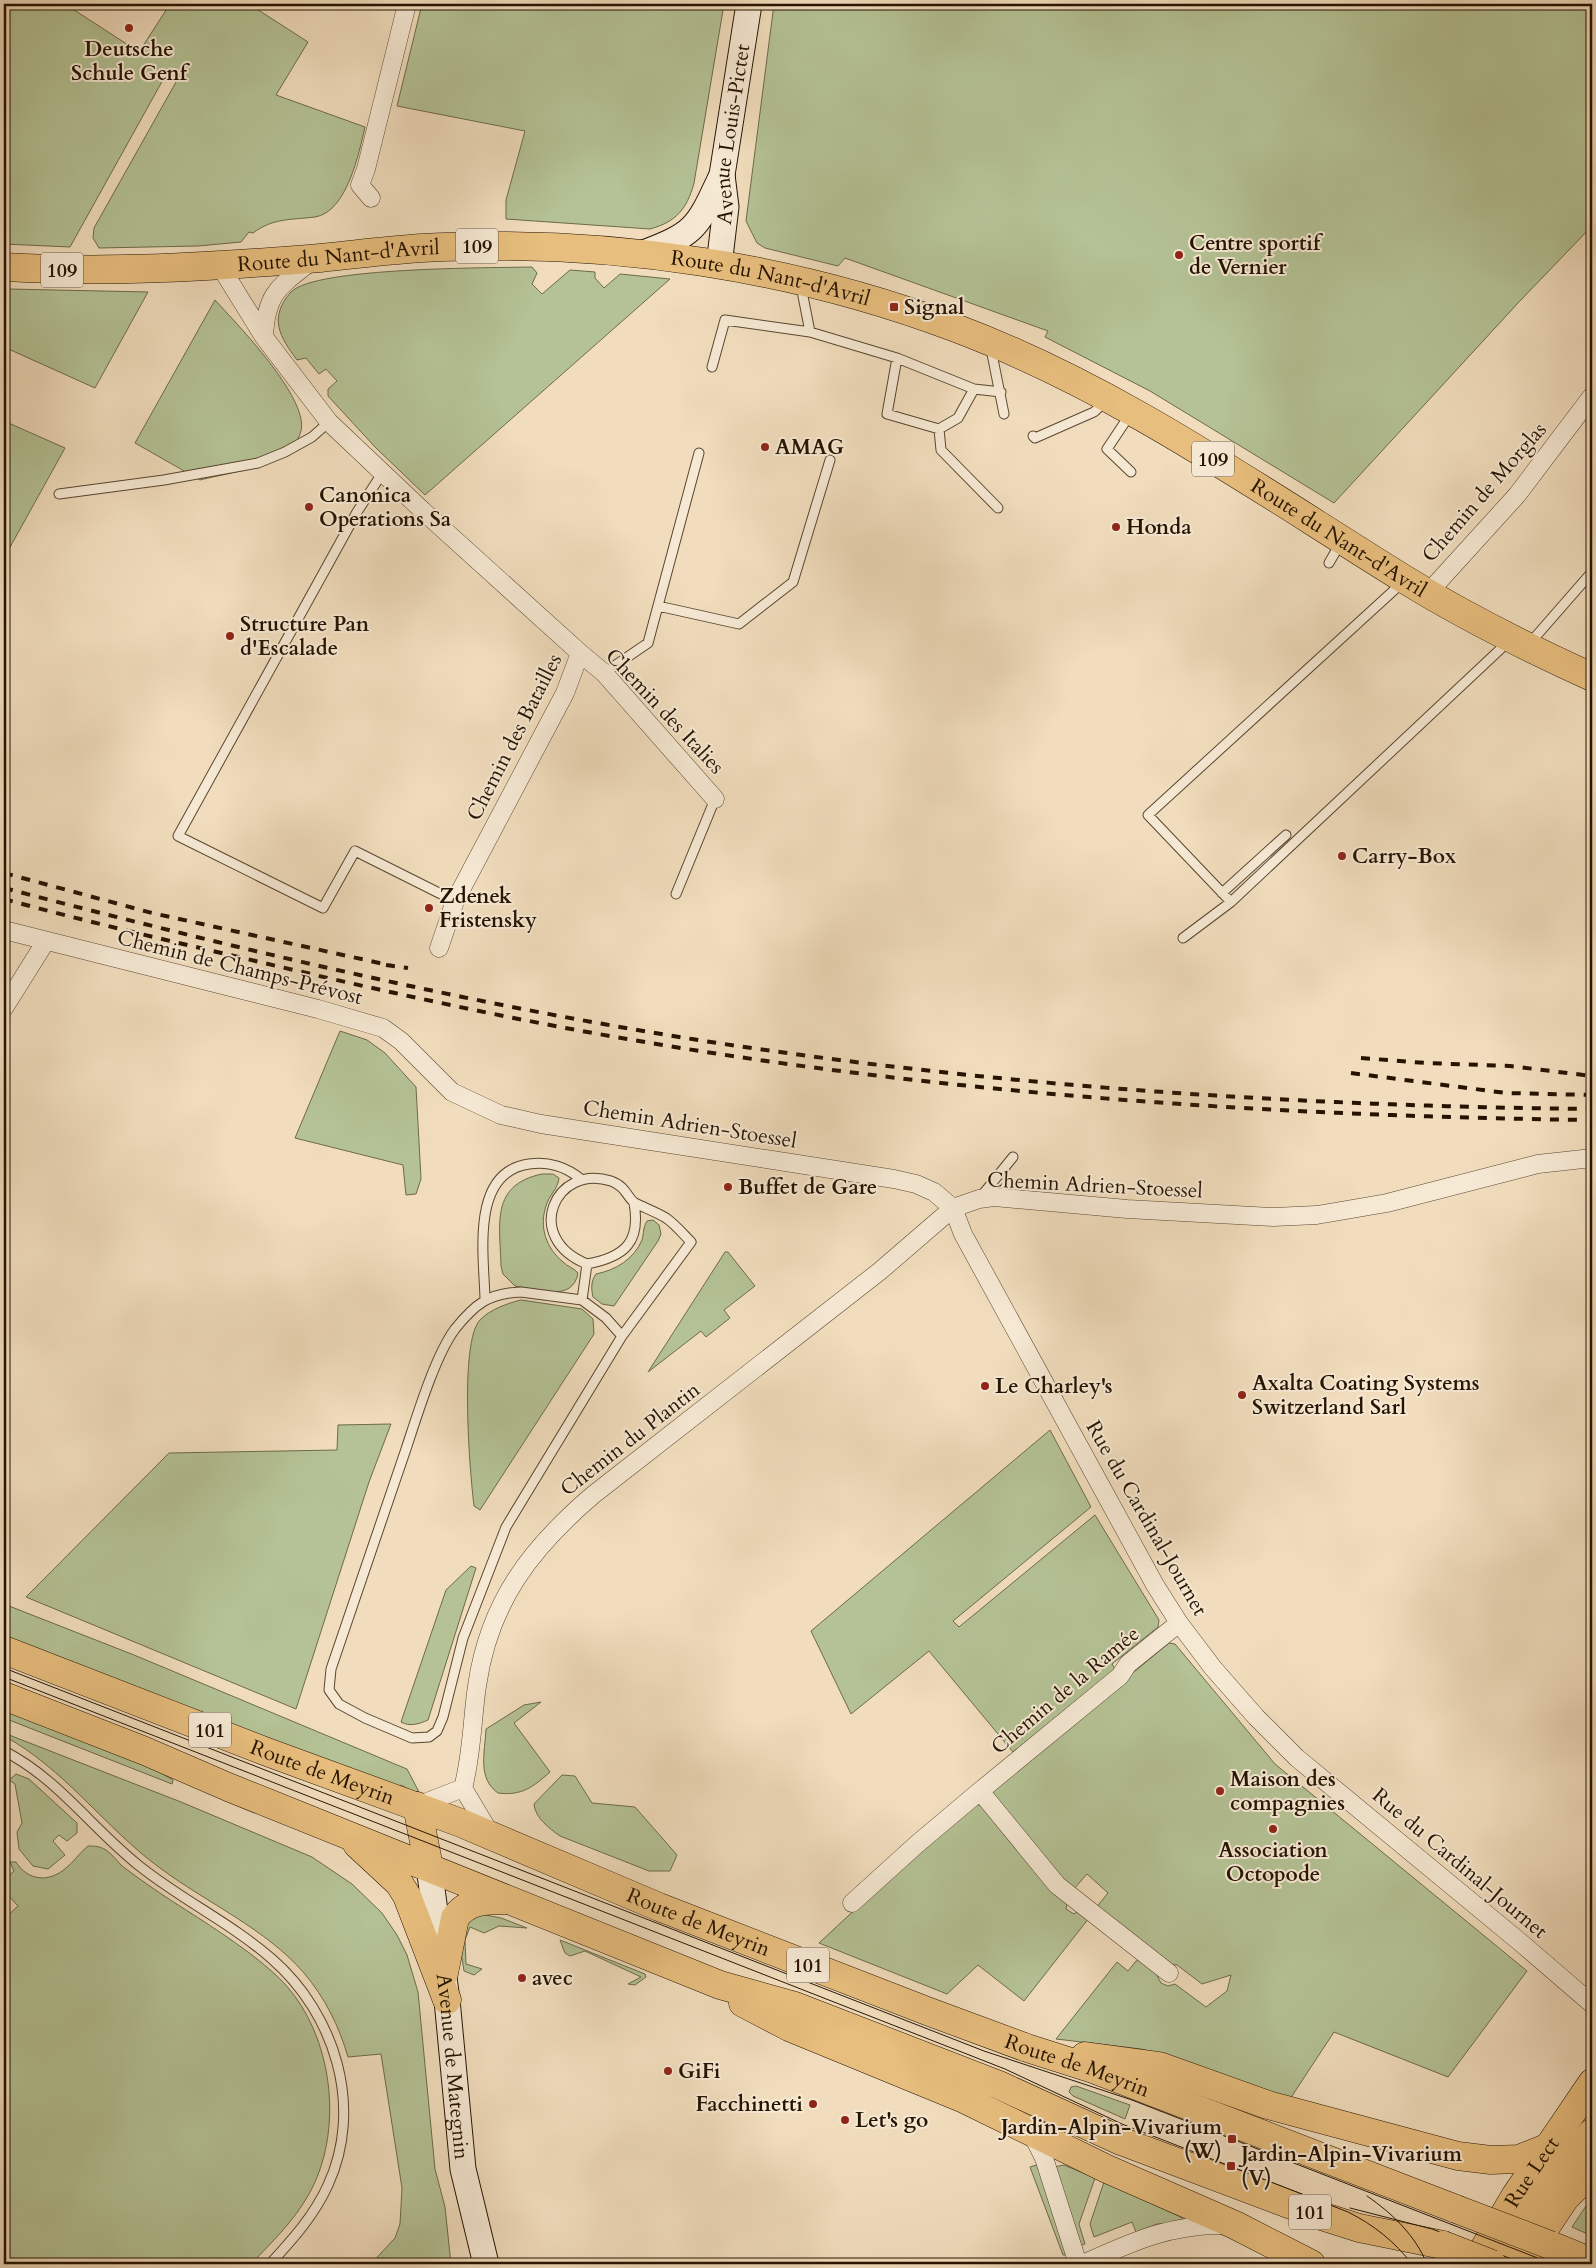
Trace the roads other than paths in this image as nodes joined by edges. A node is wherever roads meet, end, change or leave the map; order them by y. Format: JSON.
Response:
{"nodes":[{"id":1,"x":407,"y":4,"type":"edge"},
{"id":2,"x":749,"y":4,"type":"edge"},
{"id":3,"x":722,"y":175,"type":"junction"},
{"id":4,"x":371,"y":198,"type":"dead end"},
{"id":5,"x":641,"y":254,"type":"junction"},
{"id":6,"x":314,"y":258,"type":"junction"},
{"id":7,"x":719,"y":265,"type":"junction"},
{"id":8,"x":220,"y":266,"type":"junction"},
{"id":9,"x":4,"y":267,"type":"edge"},
{"id":10,"x":801,"y":283,"type":"junction"},
{"id":11,"x":810,"y":332,"type":"junction"},
{"id":12,"x":264,"y":337,"type":"junction"},
{"id":13,"x":989,"y":341,"type":"junction"},
{"id":14,"x":897,"y":358,"type":"junction"},
{"id":15,"x":712,"y":367,"type":"dead end"},
{"id":16,"x":974,"y":389,"type":"junction"},
{"id":17,"x":1001,"y":392,"type":"junction"},
{"id":18,"x":1592,"y":396,"type":"edge"},
{"id":19,"x":1110,"y":398,"type":"junction"},
{"id":20,"x":1133,"y":411,"type":"junction"},
{"id":21,"x":1004,"y":414,"type":"dead end"},
{"id":22,"x":329,"y":422,"type":"junction"},
{"id":23,"x":939,"y":428,"type":"junction"},
{"id":24,"x":1033,"y":436,"type":"dead end"},
{"id":25,"x":698,"y":453,"type":"dead end"},
{"id":26,"x":830,"y":460,"type":"dead end"},
{"id":27,"x":383,"y":472,"type":"junction"},
{"id":28,"x":1131,"y":472,"type":"dead end"},
{"id":29,"x":59,"y":494,"type":"dead end"},
{"id":30,"x":998,"y":508,"type":"dead end"},
{"id":31,"x":1592,"y":572,"type":"edge"},
{"id":32,"x":1416,"y":586,"type":"junction"},
{"id":33,"x":658,"y":606,"type":"junction"},
{"id":34,"x":1519,"y":643,"type":"junction"},
{"id":35,"x":580,"y":653,"type":"junction"},
{"id":36,"x":604,"y":673,"type":"junction"},
{"id":37,"x":1592,"y":677,"type":"edge"},
{"id":38,"x":715,"y":799,"type":"joint"},
{"id":39,"x":1286,"y":834,"type":"dead end"},
{"id":40,"x":1222,"y":892,"type":"junction"},
{"id":41,"x":676,"y":894,"type":"dead end"},
{"id":42,"x":455,"y":901,"type":"junction"},
{"id":43,"x":1231,"y":902,"type":"junction"},
{"id":44,"x":4,"y":930,"type":"edge"},
{"id":45,"x":1183,"y":938,"type":"dead end"},
{"id":46,"x":46,"y":942,"type":"junction"},
{"id":47,"x":439,"y":948,"type":"dead end"},
{"id":48,"x":4,"y":1008,"type":"edge"},
{"id":49,"x":414,"y":1053,"type":"joint"},
{"id":50,"x":1013,"y":1157,"type":"dead end"},
{"id":51,"x":1592,"y":1158,"type":"edge"},
{"id":52,"x":582,"y":1180,"type":"junction"},
{"id":53,"x":979,"y":1199,"type":"junction"},
{"id":54,"x":634,"y":1203,"type":"junction"},
{"id":55,"x":953,"y":1208,"type":"junction"},
{"id":56,"x":587,"y":1264,"type":"junction"},
{"id":57,"x":485,"y":1299,"type":"junction"},
{"id":58,"x":582,"y":1300,"type":"junction"},
{"id":59,"x":622,"y":1336,"type":"junction"},
{"id":60,"x":1179,"y":1623,"type":"junction"},
{"id":61,"x":4,"y":1650,"type":"edge"},
{"id":62,"x":4,"y":1696,"type":"edge"},
{"id":63,"x":4,"y":1752,"type":"edge"},
{"id":64,"x":463,"y":1788,"type":"junction"},
{"id":65,"x":980,"y":1791,"type":"junction"},
{"id":66,"x":417,"y":1806,"type":"junction"},
{"id":67,"x":347,"y":1834,"type":"junction"},
{"id":68,"x":491,"y":1835,"type":"junction"},
{"id":69,"x":429,"y":1867,"type":"junction"},
{"id":70,"x":510,"y":1900,"type":"junction"},
{"id":71,"x":852,"y":1903,"type":"dead end"},
{"id":72,"x":444,"y":1973,"type":"junction"},
{"id":73,"x":1169,"y":1973,"type":"dead end"},
{"id":74,"x":720,"y":1985,"type":"junction"},
{"id":75,"x":447,"y":2000,"type":"junction"},
{"id":76,"x":1591,"y":2006,"type":"edge"},
{"id":77,"x":1043,"y":2053,"type":"junction"},
{"id":78,"x":1592,"y":2083,"type":"edge"},
{"id":79,"x":1031,"y":2132,"type":"junction"},
{"id":80,"x":1592,"y":2133,"type":"edge"},
{"id":81,"x":1549,"y":2147,"type":"junction"},
{"id":82,"x":1592,"y":2171,"type":"edge"},
{"id":83,"x":1235,"y":2225,"type":"junction"},
{"id":84,"x":1586,"y":2259,"type":"edge"},
{"id":85,"x":1502,"y":2263,"type":"edge"},
{"id":86,"x":270,"y":2264,"type":"edge"},
{"id":87,"x":486,"y":2264,"type":"edge"},
{"id":88,"x":1078,"y":2264,"type":"edge"},
{"id":89,"x":1083,"y":2264,"type":"edge"},
{"id":90,"x":1311,"y":2264,"type":"edge"},
{"id":91,"x":1475,"y":2264,"type":"edge"}],
"edges":[{"from":1,"to":4,"type":"street"},
{"from":2,"to":3,"type":"main road","name":"Avenue Louis-Pictet"},
{"from":3,"to":5,"type":"main road"},
{"from":3,"to":7,"type":"main road","name":"Avenue Louis-Pictet"},
{"from":5,"to":6,"type":"main road","name":"Route du Nant-d'Avril","number":"109"},
{"from":5,"to":7,"type":"main road","name":"Route du Nant-d'Avril","number":"109"},
{"from":6,"to":8,"type":"main road","name":"Route du Nant-d'Avril","number":"109"},
{"from":6,"to":12,"type":"street"},
{"from":7,"to":10,"type":"main road","name":"Route du Nant-d'Avril","number":"109"},
{"from":8,"to":9,"type":"main road","name":"Route du Nant-d'Avril","number":"109"},
{"from":8,"to":12,"type":"street","name":"Chemin des Batailles"},
{"from":10,"to":11,"type":"lane"},
{"from":10,"to":13,"type":"main road","name":"Route du Nant-d'Avril","number":"109"},
{"from":11,"to":14,"type":"lane"},
{"from":11,"to":15,"type":"lane"},
{"from":12,"to":22,"type":"street","name":"Chemin des Batailles"},
{"from":13,"to":17,"type":"lane"},
{"from":13,"to":19,"type":"main road","name":"Route du Nant-d'Avril","number":"109"},
{"from":14,"to":16,"type":"lane"},
{"from":14,"to":23,"type":"lane"},
{"from":16,"to":17,"type":"lane"},
{"from":16,"to":23,"type":"lane"},
{"from":17,"to":21,"type":"lane"},
{"from":18,"to":32,"type":"street","name":"Chemin de Morglas"},
{"from":19,"to":20,"type":"main road","name":"Route du Nant-d'Avril","number":"109"},
{"from":19,"to":24,"type":"lane"},
{"from":20,"to":28,"type":"lane"},
{"from":20,"to":32,"type":"main road","name":"Route du Nant-d'Avril","number":"109"},
{"from":22,"to":27,"type":"street","name":"Chemin des Batailles"},
{"from":22,"to":29,"type":"lane"},
{"from":23,"to":30,"type":"lane"},
{"from":25,"to":33,"type":"lane"},
{"from":26,"to":33,"type":"lane"},
{"from":27,"to":35,"type":"street","name":"Chemin des Batailles"},
{"from":27,"to":42,"type":"lane"},
{"from":31,"to":34,"type":"lane"},
{"from":32,"to":34,"type":"main road","name":"Route du Nant-d'Avril","number":"109"},
{"from":32,"to":40,"type":"lane"},
{"from":33,"to":36,"type":"lane"},
{"from":34,"to":37,"type":"main road","name":"Route du Nant-d'Avril","number":"109"},
{"from":34,"to":43,"type":"lane"},
{"from":35,"to":36,"type":"street","name":"Chemin des Italies"},
{"from":35,"to":42,"type":"street","name":"Chemin des Batailles"},
{"from":36,"to":38,"type":"street","name":"Chemin des Italies"},
{"from":38,"to":41,"type":"lane"},
{"from":39,"to":40,"type":"lane"},
{"from":40,"to":43,"type":"lane"},
{"from":42,"to":47,"type":"street","name":"Chemin des Batailles"},
{"from":43,"to":45,"type":"lane"},
{"from":44,"to":46,"type":"street","name":"Chemin de Champs-Prévost"},
{"from":46,"to":48,"type":"street"},
{"from":46,"to":49,"type":"street","name":"Chemin de Champs-Prévost"},
{"from":49,"to":55,"type":"street","name":"Chemin Adrien-Stoessel"},
{"from":50,"to":53,"type":"lane"},
{"from":51,"to":53,"type":"street","name":"Chemin Adrien-Stoessel"},
{"from":52,"to":54,"type":"lane"},
{"from":52,"to":56,"type":"lane"},
{"from":52,"to":57,"type":"lane"},
{"from":53,"to":55,"type":"street","name":"Chemin Adrien-Stoessel"},
{"from":54,"to":56,"type":"lane"},
{"from":54,"to":59,"type":"lane"},
{"from":55,"to":60,"type":"street","name":"Rue du Cardinal-Journet"},
{"from":55,"to":64,"type":"street","name":"Chemin du Plantin"},
{"from":56,"to":58,"type":"lane"},
{"from":57,"to":58,"type":"lane"},
{"from":57,"to":59,"type":"lane"},
{"from":58,"to":59,"type":"lane"},
{"from":60,"to":65,"type":"street","name":"Chemin de la Ramée"},
{"from":60,"to":76,"type":"street","name":"Rue du Cardinal-Journet"},
{"from":61,"to":66,"type":"main road","name":"Route de Meyrin","number":"101"},
{"from":62,"to":67,"type":"main road","name":"Route de Meyrin","number":"101"},
{"from":63,"to":86,"type":"lane"},
{"from":64,"to":66,"type":"street"},
{"from":64,"to":68,"type":"street"},
{"from":65,"to":71,"type":"street","name":"Chemin de la Ramée"},
{"from":65,"to":73,"type":"street"},
{"from":66,"to":68,"type":"main road","name":"Route de Meyrin","number":"101"},
{"from":66,"to":69,"type":"main road"},
{"from":67,"to":69,"type":"main road","name":"Route de Meyrin","number":"101"},
{"from":67,"to":75,"type":"main road"},
{"from":68,"to":77,"type":"main road","name":"Route de Meyrin","number":"101"},
{"from":69,"to":70,"type":"main road","name":"Route de Meyrin","number":"101"},
{"from":69,"to":72,"type":"main road","name":"Avenue de Mategnin"},
{"from":70,"to":72,"type":"main road"},
{"from":70,"to":74,"type":"main road","name":"Route de Meyrin","number":"101"},
{"from":72,"to":75,"type":"main road","name":"Avenue de Mategnin"},
{"from":74,"to":79,"type":"main road"},
{"from":74,"to":85,"type":"main road","name":"Route de Meyrin","number":"101","bridge":true},
{"from":75,"to":87,"type":"main road","name":"Avenue de Mategnin"},
{"from":77,"to":81,"type":"main road"},
{"from":77,"to":84,"type":"main road","name":"Route de Meyrin","number":"101","bridge":true},
{"from":78,"to":81,"type":"main road","name":"Rue Lect"},
{"from":79,"to":83,"type":"main road"},
{"from":79,"to":88,"type":"street"},
{"from":80,"to":85,"type":"main road","name":"Rue Lect"},
{"from":81,"to":91,"type":"main road","name":"Rue Lect"},
{"from":82,"to":85,"type":"main road"},
{"from":83,"to":89,"type":"street"},
{"from":83,"to":90,"type":"main road"}]}
